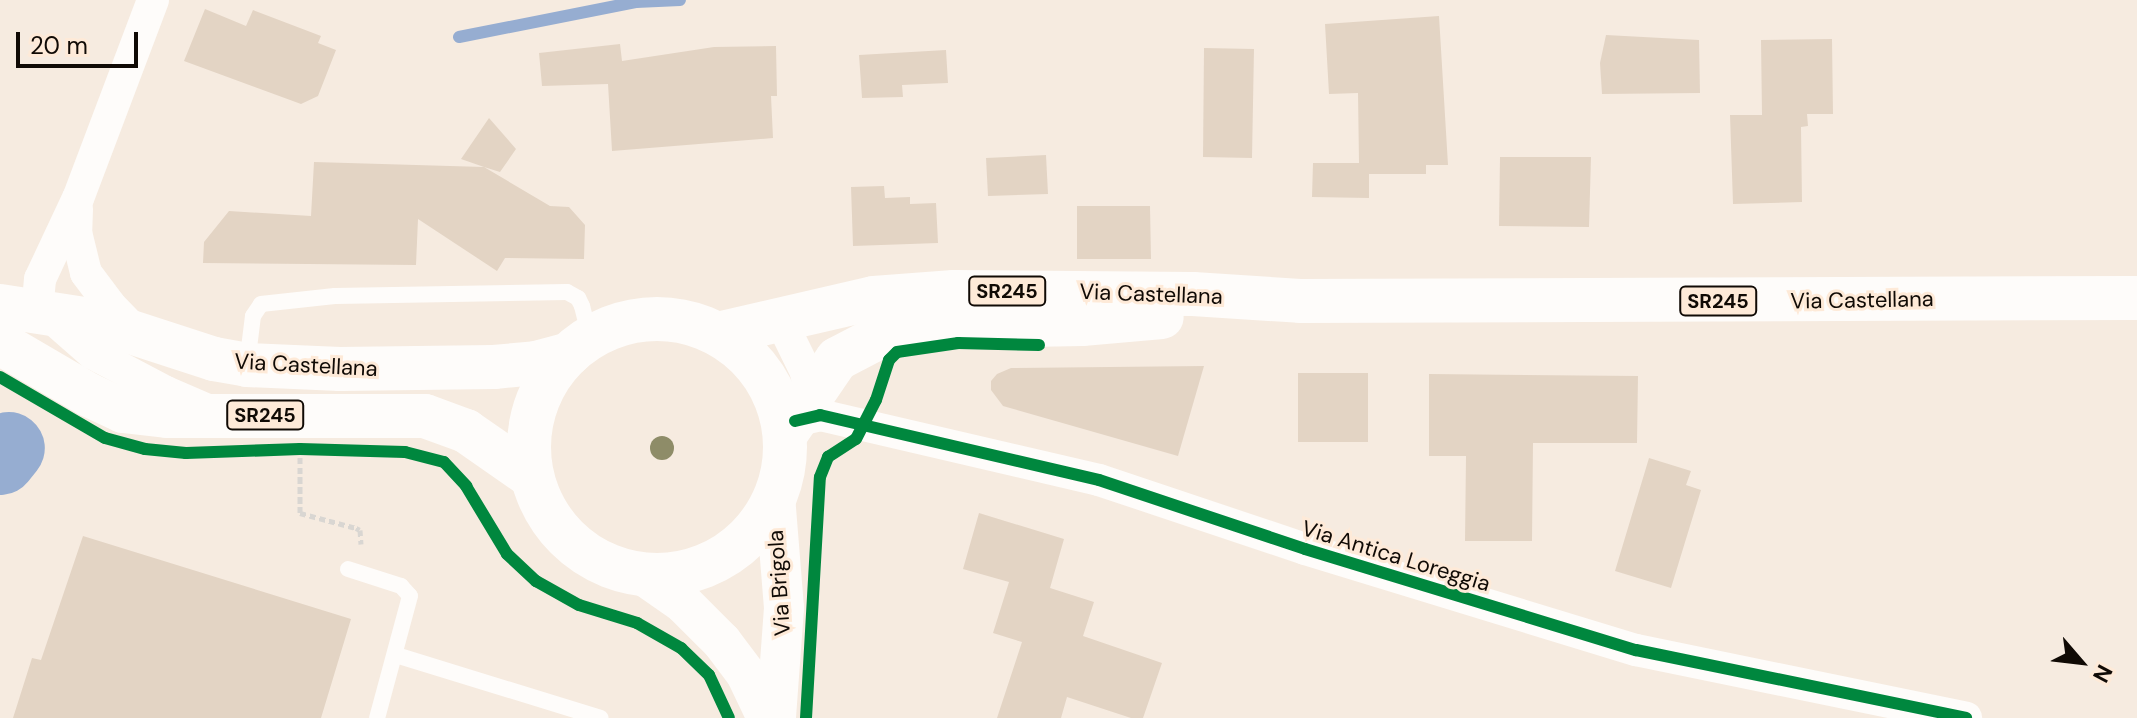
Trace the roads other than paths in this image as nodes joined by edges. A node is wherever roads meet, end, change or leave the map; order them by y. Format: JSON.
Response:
{"nodes":[{"id":1,"x":153,"y":0,"type":"edge"},
{"id":2,"x":78,"y":198,"type":"junction"},
{"id":3,"x":2137,"y":298,"type":"edge"},
{"id":4,"x":1300,"y":301,"type":"junction"},
{"id":5,"x":19,"y":311,"type":"edge"},
{"id":6,"x":781,"y":321,"type":"junction"},
{"id":7,"x":137,"y":333,"type":"junction"},
{"id":8,"x":718,"y":334,"type":"junction"},
{"id":9,"x":579,"y":346,"type":"junction"},
{"id":10,"x":247,"y":365,"type":"junction"},
{"id":11,"x":803,"y":417,"type":"junction"},
{"id":12,"x":532,"y":477,"type":"junction"},
{"id":13,"x":775,"y":496,"type":"junction"},
{"id":14,"x":350,"y":570,"type":"road end"},
{"id":15,"x":643,"y":575,"type":"junction"},
{"id":16,"x":396,"y":655,"type":"junction"},
{"id":17,"x":377,"y":718,"type":"edge"},
{"id":18,"x":601,"y":718,"type":"edge"},
{"id":19,"x":767,"y":718,"type":"edge"},
{"id":20,"x":776,"y":718,"type":"edge"},
{"id":21,"x":1966,"y":718,"type":"edge"}],
"edges":[{"from":1,"to":2,"type":"street"},
{"from":2,"to":5,"type":"street"},
{"from":2,"to":7,"type":"street"},
{"from":3,"to":4,"type":"main road","name":"Via Castellana","number":"SR245"},
{"from":4,"to":6,"type":"main road","name":"Via Castellana","number":"SR245"},
{"from":4,"to":11,"type":"main road","name":"Via Castellana","number":"SR245"},
{"from":5,"to":7,"type":"main road","name":"Via Castellana","number":"SR245"},
{"from":5,"to":12,"type":"main road","name":"Via Castellana","number":"SR245"},
{"from":6,"to":8,"type":"main road","name":"Via Castellana","number":"SR245"},
{"from":6,"to":11,"type":"street"},
{"from":7,"to":10,"type":"main road","name":"Via Castellana","number":"SR245"},
{"from":8,"to":9,"type":"main road","number":"SR245"},
{"from":8,"to":11,"type":"main road","number":"SR245"},
{"from":9,"to":10,"type":"main road","name":"Via Castellana","number":"SR245"},
{"from":9,"to":10,"type":"lane"},
{"from":9,"to":12,"type":"main road","number":"SR245"},
{"from":11,"to":13,"type":"main road","number":"SR245"},
{"from":11,"to":21,"type":"street","name":"Via Antica Loreggia"},
{"from":12,"to":15,"type":"main road","number":"SR245"},
{"from":13,"to":15,"type":"main road","number":"SR245"},
{"from":13,"to":20,"type":"street","name":"Via Brigola"},
{"from":14,"to":16,"type":"lane"},
{"from":15,"to":19,"type":"street"},
{"from":16,"to":17,"type":"lane"},
{"from":16,"to":18,"type":"lane"}]}
